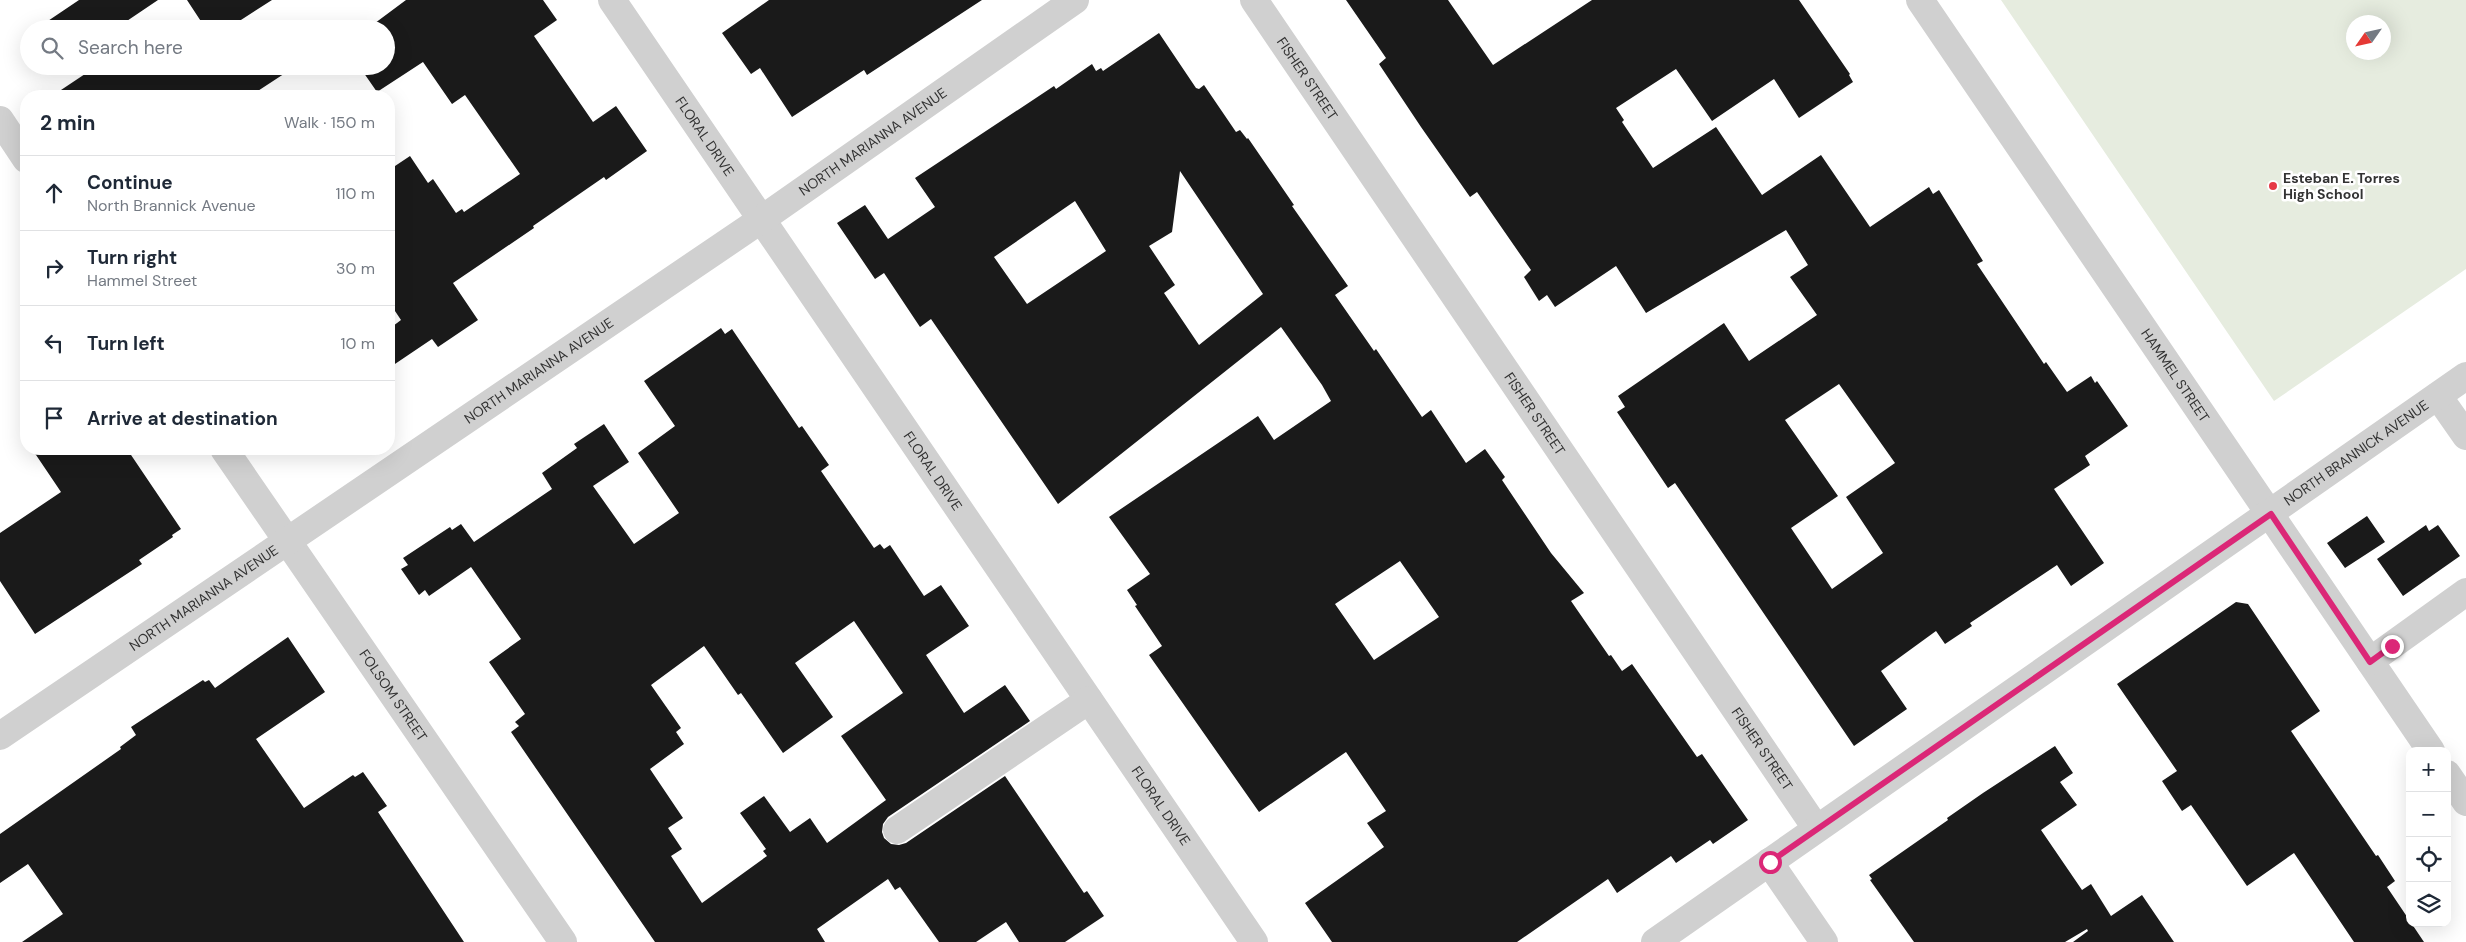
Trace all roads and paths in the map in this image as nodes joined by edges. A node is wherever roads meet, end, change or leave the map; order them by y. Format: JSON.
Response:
{"nodes":[{"id":1,"x":612,"y":0,"type":"edge"},
{"id":2,"x":1075,"y":0,"type":"edge"},
{"id":3,"x":1254,"y":0,"type":"edge"},
{"id":4,"x":1920,"y":0,"type":"edge"},
{"id":5,"x":0,"y":120,"type":"edge"},
{"id":6,"x":20,"y":150,"type":"edge"},
{"id":7,"x":762,"y":219,"type":"junction"},
{"id":8,"x":2466,"y":376,"type":"edge"},
{"id":9,"x":2438,"y":396,"type":"junction"},
{"id":10,"x":2466,"y":436,"type":"edge"},
{"id":11,"x":228,"y":455,"type":"edge"},
{"id":12,"x":2271,"y":514,"type":"junction"},
{"id":13,"x":286,"y":541,"type":"junction"},
{"id":14,"x":2465,"y":596,"type":"edge"},
{"id":15,"x":2370,"y":662,"type":"junction"},
{"id":16,"x":1089,"y":700,"type":"junction"},
{"id":17,"x":0,"y":736,"type":"edge"},
{"id":18,"x":2428,"y":747,"type":"edge"},
{"id":19,"x":2451,"y":780,"type":"edge"},
{"id":20,"x":2466,"y":802,"type":"edge"},
{"id":21,"x":1816,"y":828,"type":"junction"},
{"id":22,"x":897,"y":830,"type":"dead end"},
{"id":23,"x":1770,"y":862,"type":"junction"},
{"id":24,"x":563,"y":942,"type":"edge"},
{"id":25,"x":1254,"y":942,"type":"edge"},
{"id":26,"x":1655,"y":942,"type":"edge"},
{"id":27,"x":1824,"y":942,"type":"edge"}],
"edges":[{"from":1,"to":7,"type":"street","name":"FLORAL DRIVE"},
{"from":2,"to":7,"type":"street","name":"NORTH MARIANNA AVENUE"},
{"from":3,"to":21,"type":"street","name":"FISHER STREET"},
{"from":4,"to":12,"type":"street","name":"HAMMEL STREET"},
{"from":5,"to":6,"type":"street"},
{"from":7,"to":13,"type":"street","name":"NORTH MARIANNA AVENUE"},
{"from":7,"to":16,"type":"street","name":"FLORAL DRIVE"},
{"from":8,"to":9,"type":"street","name":"NORTH BRANNICK AVENUE"},
{"from":9,"to":10,"type":"street"},
{"from":9,"to":12,"type":"street","name":"NORTH BRANNICK AVENUE"},
{"from":11,"to":13,"type":"street","name":"FOLSOM STREET"},
{"from":12,"to":15,"type":"street","name":"HAMMEL STREET"},
{"from":12,"to":21,"type":"street","name":"NORTH BRANNICK AVENUE"},
{"from":13,"to":17,"type":"street","name":"NORTH MARIANNA AVENUE"},
{"from":13,"to":24,"type":"street","name":"FOLSOM STREET"},
{"from":14,"to":15,"type":"street"},
{"from":15,"to":18,"type":"street","name":"HAMMEL STREET"},
{"from":16,"to":22,"type":"street"},
{"from":16,"to":25,"type":"street","name":"FLORAL DRIVE"},
{"from":19,"to":20,"type":"street"},
{"from":21,"to":23,"type":"street","name":"NORTH BRANNICK AVENUE"},
{"from":23,"to":26,"type":"street","name":"NORTH BRANNICK AVENUE"},
{"from":23,"to":27,"type":"street"}]}
